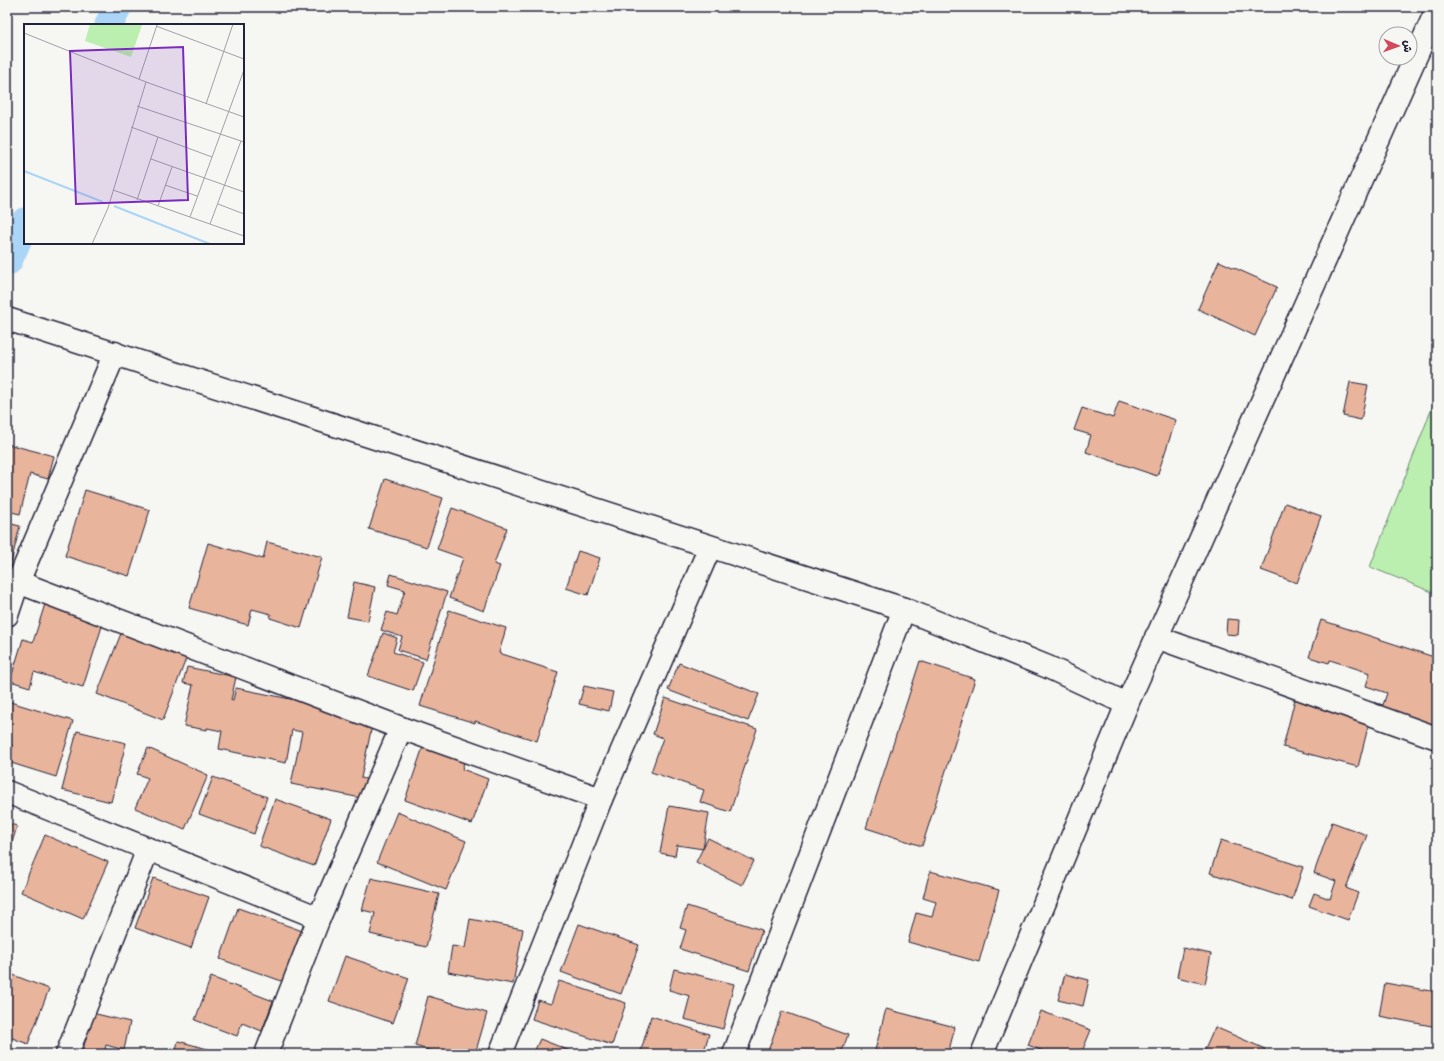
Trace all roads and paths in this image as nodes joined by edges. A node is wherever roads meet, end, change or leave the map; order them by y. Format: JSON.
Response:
{"nodes":[{"id":1,"x":1437,"y":9,"type":"edge"},
{"id":2,"x":16,"y":322,"type":"edge"},
{"id":3,"x":115,"y":353,"type":"junction"},
{"id":4,"x":710,"y":547,"type":"junction"},
{"id":5,"x":18,"y":582,"type":"junction"},
{"id":6,"x":904,"y":610,"type":"junction"},
{"id":7,"x":7,"y":615,"type":"edge"},
{"id":8,"x":1156,"y":637,"type":"junction"},
{"id":9,"x":1127,"y":704,"type":"junction"},
{"id":10,"x":401,"y":728,"type":"junction"},
{"id":11,"x":1437,"y":738,"type":"edge"},
{"id":12,"x":7,"y":792,"type":"edge"},
{"id":13,"x":601,"y":799,"type":"junction"},
{"id":14,"x":148,"y":849,"type":"junction"},
{"id":15,"x":319,"y":918,"type":"junction"},
{"id":16,"x":67,"y":1054,"type":"edge"},
{"id":17,"x":266,"y":1054,"type":"edge"},
{"id":18,"x":500,"y":1054,"type":"edge"},
{"id":19,"x":734,"y":1054,"type":"edge"},
{"id":20,"x":982,"y":1054,"type":"edge"}],
"edges":[{"from":1,"to":8,"type":"street"},
{"from":2,"to":3,"type":"street"},
{"from":3,"to":4,"type":"street"},
{"from":3,"to":5,"type":"street"},
{"from":4,"to":6,"type":"street"},
{"from":4,"to":13,"type":"street"},
{"from":5,"to":7,"type":"street"},
{"from":5,"to":10,"type":"street"},
{"from":6,"to":9,"type":"street"},
{"from":6,"to":19,"type":"street"},
{"from":8,"to":9,"type":"street"},
{"from":8,"to":11,"type":"street"},
{"from":9,"to":20,"type":"street"},
{"from":10,"to":13,"type":"street"},
{"from":10,"to":15,"type":"street"},
{"from":12,"to":14,"type":"street"},
{"from":13,"to":18,"type":"street"},
{"from":14,"to":15,"type":"street"},
{"from":14,"to":16,"type":"street"},
{"from":15,"to":17,"type":"street"}]}
